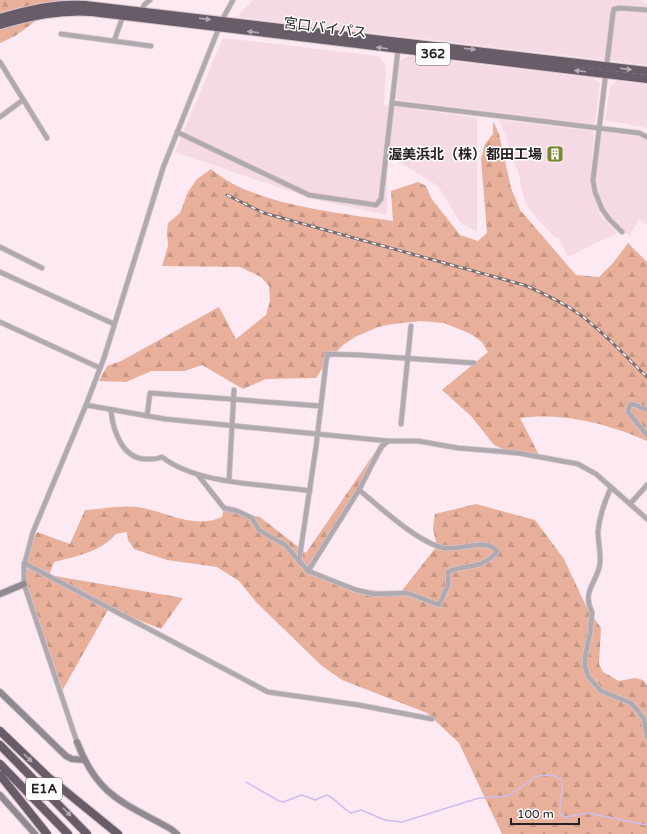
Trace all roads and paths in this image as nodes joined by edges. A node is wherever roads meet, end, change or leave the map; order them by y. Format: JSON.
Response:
{"nodes":[{"id":1,"x":150,"y":0,"type":"edge"},
{"id":2,"x":233,"y":0,"type":"edge"},
{"id":3,"x":647,"y":10,"type":"edge"},
{"id":4,"x":142,"y":12,"type":"junction"},
{"id":5,"x":123,"y":16,"type":"junction"},
{"id":6,"x":0,"y":18,"type":"edge"},
{"id":7,"x":221,"y":24,"type":"junction"},
{"id":8,"x":0,"y":25,"type":"edge"},
{"id":9,"x":61,"y":34,"type":"dead end"},
{"id":10,"x":114,"y":41,"type":"junction"},
{"id":11,"x":151,"y":46,"type":"dead end"},
{"id":12,"x":398,"y":50,"type":"junction"},
{"id":13,"x":0,"y":62,"type":"edge"},
{"id":14,"x":606,"y":70,"type":"junction"},
{"id":15,"x":647,"y":71,"type":"edge"},
{"id":16,"x":647,"y":79,"type":"edge"},
{"id":17,"x":23,"y":100,"type":"junction"},
{"id":18,"x":392,"y":103,"type":"junction"},
{"id":19,"x":0,"y":117,"type":"edge"},
{"id":20,"x":598,"y":128,"type":"junction"},
{"id":21,"x":177,"y":132,"type":"junction"},
{"id":22,"x":647,"y":137,"type":"edge"},
{"id":23,"x":47,"y":138,"type":"dead end"},
{"id":24,"x":622,"y":232,"type":"dead end"},
{"id":25,"x":0,"y":247,"type":"edge"},
{"id":26,"x":42,"y":268,"type":"dead end"},
{"id":27,"x":0,"y":272,"type":"edge"},
{"id":28,"x":0,"y":322,"type":"edge"},
{"id":29,"x":114,"y":324,"type":"junction"},
{"id":30,"x":412,"y":326,"type":"dead end"},
{"id":31,"x":408,"y":359,"type":"junction"},
{"id":32,"x":474,"y":363,"type":"dead end"},
{"id":33,"x":100,"y":368,"type":"junction"},
{"id":34,"x":234,"y":390,"type":"dead end"},
{"id":35,"x":234,"y":400,"type":"junction"},
{"id":36,"x":86,"y":406,"type":"junction"},
{"id":37,"x":320,"y":406,"type":"junction"},
{"id":38,"x":647,"y":410,"type":"edge"},
{"id":39,"x":111,"y":411,"type":"junction"},
{"id":40,"x":147,"y":416,"type":"junction"},
{"id":41,"x":401,"y":424,"type":"dead end"},
{"id":42,"x":232,"y":425,"type":"junction"},
{"id":43,"x":317,"y":432,"type":"junction"},
{"id":44,"x":647,"y":435,"type":"edge"},
{"id":45,"x":388,"y":441,"type":"junction"},
{"id":46,"x":198,"y":475,"type":"junction"},
{"id":47,"x":229,"y":480,"type":"junction"},
{"id":48,"x":647,"y":485,"type":"edge"},
{"id":49,"x":611,"y":487,"type":"junction"},
{"id":50,"x":358,"y":490,"type":"junction"},
{"id":51,"x":310,"y":491,"type":"junction"},
{"id":52,"x":630,"y":504,"type":"junction"},
{"id":53,"x":647,"y":518,"type":"edge"},
{"id":54,"x":300,"y":561,"type":"junction"},
{"id":55,"x":24,"y":562,"type":"junction"},
{"id":56,"x":308,"y":571,"type":"junction"},
{"id":57,"x":24,"y":584,"type":"junction"},
{"id":58,"x":0,"y":594,"type":"edge"},
{"id":59,"x":0,"y":692,"type":"edge"},
{"id":60,"x":432,"y":719,"type":"dead end"},
{"id":61,"x":0,"y":731,"type":"edge"},
{"id":62,"x":647,"y":737,"type":"edge"},
{"id":63,"x":77,"y":742,"type":"joint"},
{"id":64,"x":0,"y":744,"type":"edge"},
{"id":65,"x":84,"y":760,"type":"junction"},
{"id":66,"x":0,"y":764,"type":"edge"},
{"id":67,"x":0,"y":775,"type":"edge"},
{"id":68,"x":0,"y":796,"type":"edge"},
{"id":69,"x":35,"y":834,"type":"edge"},
{"id":70,"x":46,"y":834,"type":"edge"},
{"id":71,"x":68,"y":834,"type":"edge"},
{"id":72,"x":87,"y":834,"type":"edge"},
{"id":73,"x":118,"y":834,"type":"edge"},
{"id":74,"x":177,"y":834,"type":"edge"}],
"edges":[{"from":1,"to":4,"type":"street"},
{"from":2,"to":7,"type":"street"},
{"from":3,"to":14,"type":"street"},
{"from":4,"to":6,"type":"highway","name":"宮口バイパス","number":"362"},
{"from":4,"to":7,"type":"highway","name":"宮口バイパス","number":"362","one_way":true},
{"from":5,"to":7,"type":"highway","name":"宮口バイパス","number":"362"},
{"from":5,"to":8,"type":"highway","name":"宮口バイパス","number":"362"},
{"from":5,"to":10,"type":"street"},
{"from":12,"to":7,"type":"highway","name":"宮口バイパス","number":"362","one_way":true},
{"from":7,"to":14,"type":"highway","name":"宮口バイパス","number":"362","one_way":true},
{"from":7,"to":21,"type":"street"},
{"from":9,"to":10,"type":"street"},
{"from":10,"to":11,"type":"street"},
{"from":14,"to":12,"type":"highway","name":"宮口バイパス","number":"362","one_way":true},
{"from":12,"to":18,"type":"street"},
{"from":13,"to":17,"type":"street"},
{"from":14,"to":15,"type":"highway","name":"宮口バイパス","number":"362","one_way":true},
{"from":14,"to":16,"type":"highway","name":"宮口バイパス","number":"362"},
{"from":14,"to":20,"type":"street"},
{"from":17,"to":19,"type":"street"},
{"from":17,"to":23,"type":"street"},
{"from":18,"to":20,"type":"street"},
{"from":18,"to":21,"type":"street"},
{"from":20,"to":22,"type":"street"},
{"from":20,"to":24,"type":"street"},
{"from":21,"to":29,"type":"street"},
{"from":25,"to":26,"type":"street"},
{"from":27,"to":29,"type":"street"},
{"from":28,"to":33,"type":"street"},
{"from":29,"to":33,"type":"street"},
{"from":30,"to":31,"type":"street"},
{"from":31,"to":32,"type":"street"},
{"from":31,"to":37,"type":"street"},
{"from":31,"to":41,"type":"street"},
{"from":33,"to":36,"type":"street"},
{"from":34,"to":35,"type":"street"},
{"from":35,"to":37,"type":"street"},
{"from":35,"to":40,"type":"street"},
{"from":35,"to":42,"type":"street"},
{"from":36,"to":39,"type":"street"},
{"from":36,"to":55,"type":"street"},
{"from":37,"to":43,"type":"street"},
{"from":38,"to":44,"type":"street"},
{"from":39,"to":40,"type":"street"},
{"from":39,"to":46,"type":"street"},
{"from":40,"to":42,"type":"street"},
{"from":42,"to":43,"type":"street"},
{"from":42,"to":47,"type":"street"},
{"from":43,"to":45,"type":"street"},
{"from":43,"to":51,"type":"street"},
{"from":45,"to":49,"type":"street"},
{"from":45,"to":50,"type":"street"},
{"from":46,"to":47,"type":"street"},
{"from":46,"to":54,"type":"street"},
{"from":47,"to":51,"type":"street"},
{"from":48,"to":52,"type":"street"},
{"from":49,"to":52,"type":"street"},
{"from":49,"to":62,"type":"street"},
{"from":50,"to":56,"type":"street"},
{"from":50,"to":56,"type":"street"},
{"from":51,"to":54,"type":"street"},
{"from":52,"to":53,"type":"street"},
{"from":54,"to":56,"type":"street"},
{"from":55,"to":57,"type":"street"},
{"from":55,"to":60,"type":"street"},
{"from":57,"to":58,"type":"street"},
{"from":57,"to":63,"type":"street"},
{"from":59,"to":65,"type":"street"},
{"from":61,"to":73,"type":"highway","one_way":true},
{"from":63,"to":65,"type":"street"},
{"from":64,"to":72,"type":"highway","number":"E1A","one_way":true},
{"from":65,"to":74,"type":"street"},
{"from":66,"to":71,"type":"highway","number":"E1A"},
{"from":67,"to":70,"type":"highway"},
{"from":68,"to":69,"type":"street"}]}
